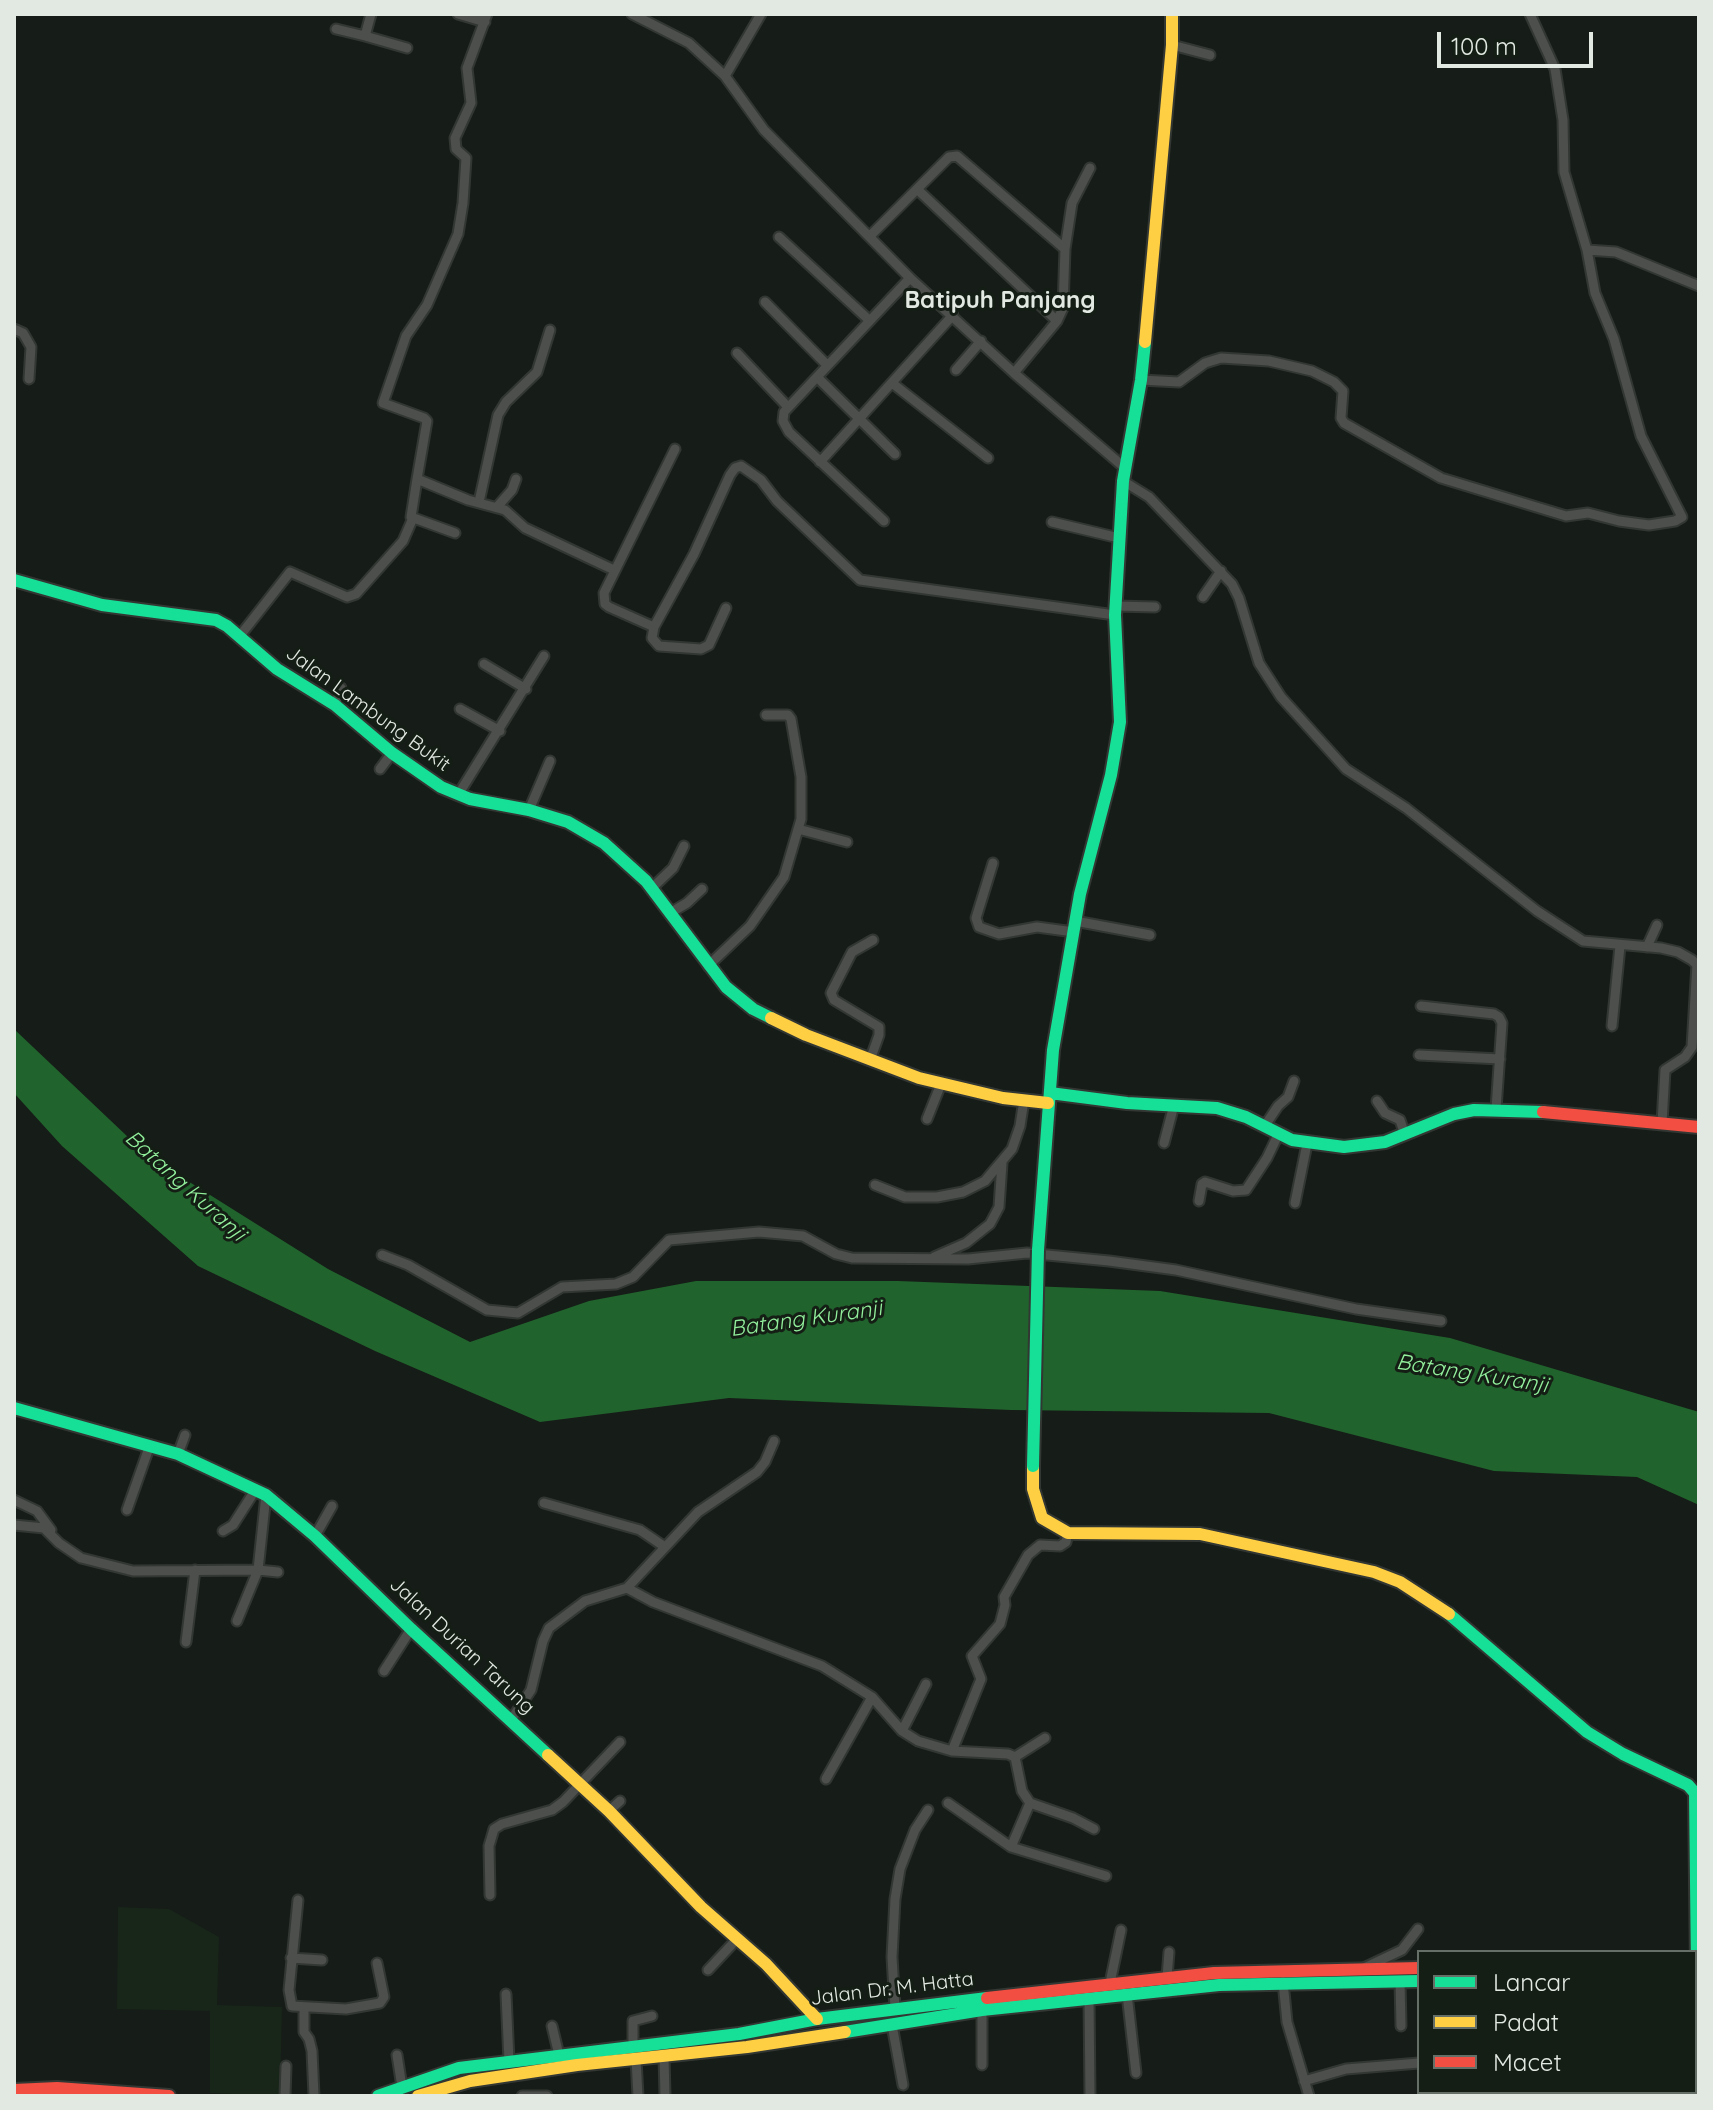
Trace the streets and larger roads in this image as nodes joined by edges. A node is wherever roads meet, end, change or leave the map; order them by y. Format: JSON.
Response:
{"nodes":[{"id":1,"x":371,"y":14,"type":"edge"},
{"id":2,"x":458,"y":14,"type":"edge"},
{"id":3,"x":632,"y":14,"type":"edge"},
{"id":4,"x":761,"y":14,"type":"edge"},
{"id":5,"x":1172,"y":14,"type":"edge"},
{"id":6,"x":1530,"y":14,"type":"edge"},
{"id":7,"x":486,"y":18,"type":"edge"},
{"id":8,"x":654,"y":18,"type":"edge"},
{"id":9,"x":336,"y":29,"type":"dead end"},
{"id":10,"x":365,"y":36,"type":"junction"},
{"id":11,"x":1172,"y":45,"type":"junction"},
{"id":12,"x":407,"y":48,"type":"dead end"},
{"id":13,"x":1210,"y":55,"type":"dead end"},
{"id":14,"x":725,"y":76,"type":"junction"},
{"id":15,"x":1090,"y":168,"type":"dead end"},
{"id":16,"x":918,"y":190,"type":"junction"},
{"id":17,"x":870,"y":236,"type":"junction"},
{"id":18,"x":779,"y":237,"type":"dead end"},
{"id":19,"x":1065,"y":249,"type":"junction"},
{"id":20,"x":1587,"y":250,"type":"junction"},
{"id":21,"x":910,"y":278,"type":"junction"},
{"id":22,"x":1699,"y":286,"type":"edge"},
{"id":23,"x":765,"y":302,"type":"dead end"},
{"id":24,"x":953,"y":315,"type":"junction"},
{"id":25,"x":869,"y":320,"type":"junction"},
{"id":26,"x":1057,"y":321,"type":"junction"},
{"id":27,"x":14,"y":329,"type":"edge"},
{"id":28,"x":550,"y":330,"type":"dead end"},
{"id":29,"x":981,"y":341,"type":"junction"},
{"id":30,"x":737,"y":353,"type":"dead end"},
{"id":31,"x":827,"y":365,"type":"junction"},
{"id":32,"x":956,"y":370,"type":"dead end"},
{"id":33,"x":1014,"y":373,"type":"junction"},
{"id":34,"x":817,"y":377,"type":"junction"},
{"id":35,"x":29,"y":379,"type":"dead end"},
{"id":36,"x":1141,"y":380,"type":"junction"},
{"id":37,"x":892,"y":383,"type":"junction"},
{"id":38,"x":787,"y":406,"type":"junction"},
{"id":39,"x":860,"y":419,"type":"junction"},
{"id":40,"x":675,"y":449,"type":"dead end"},
{"id":41,"x":895,"y":454,"type":"dead end"},
{"id":42,"x":988,"y":458,"type":"dead end"},
{"id":43,"x":820,"y":462,"type":"junction"},
{"id":44,"x":1124,"y":474,"type":"junction"},
{"id":45,"x":417,"y":479,"type":"junction"},
{"id":46,"x":516,"y":479,"type":"dead end"},
{"id":47,"x":479,"y":502,"type":"junction"},
{"id":48,"x":497,"y":507,"type":"junction"},
{"id":49,"x":413,"y":518,"type":"junction"},
{"id":50,"x":884,"y":521,"type":"dead end"},
{"id":51,"x":1052,"y":522,"type":"dead end"},
{"id":52,"x":455,"y":533,"type":"dead end"},
{"id":53,"x":1119,"y":538,"type":"junction"},
{"id":54,"x":614,"y":570,"type":"junction"},
{"id":55,"x":1221,"y":571,"type":"junction"},
{"id":56,"x":14,"y":580,"type":"edge"},
{"id":57,"x":1203,"y":597,"type":"dead end"},
{"id":58,"x":1155,"y":607,"type":"dead end"},
{"id":59,"x":726,"y":608,"type":"dead end"},
{"id":60,"x":1115,"y":611,"type":"junction"},
{"id":61,"x":654,"y":627,"type":"junction"},
{"id":62,"x":239,"y":637,"type":"junction"},
{"id":63,"x":544,"y":656,"type":"dead end"},
{"id":64,"x":484,"y":664,"type":"dead end"},
{"id":65,"x":341,"y":688,"type":"dead end"},
{"id":66,"x":526,"y":689,"type":"junction"},
{"id":67,"x":335,"y":705,"type":"junction"},
{"id":68,"x":460,"y":709,"type":"dead end"},
{"id":69,"x":766,"y":715,"type":"dead end"},
{"id":70,"x":500,"y":731,"type":"junction"},
{"id":71,"x":392,"y":753,"type":"junction"},
{"id":72,"x":550,"y":761,"type":"dead end"},
{"id":73,"x":380,"y":769,"type":"dead end"},
{"id":74,"x":458,"y":795,"type":"junction"},
{"id":75,"x":529,"y":810,"type":"junction"},
{"id":76,"x":798,"y":829,"type":"junction"},
{"id":77,"x":847,"y":842,"type":"dead end"},
{"id":78,"x":684,"y":846,"type":"dead end"},
{"id":79,"x":993,"y":863,"type":"dead end"},
{"id":80,"x":652,"y":888,"type":"junction"},
{"id":81,"x":702,"y":889,"type":"dead end"},
{"id":82,"x":670,"y":913,"type":"junction"},
{"id":83,"x":1657,"y":925,"type":"dead end"},
{"id":84,"x":1074,"y":927,"type":"junction"},
{"id":85,"x":1150,"y":935,"type":"dead end"},
{"id":86,"x":873,"y":940,"type":"dead end"},
{"id":87,"x":1620,"y":946,"type":"junction"},
{"id":88,"x":1647,"y":947,"type":"junction"},
{"id":89,"x":708,"y":966,"type":"junction"},
{"id":90,"x":1698,"y":966,"type":"edge"},
{"id":91,"x":1421,"y":1006,"type":"dead end"},
{"id":92,"x":1612,"y":1026,"type":"dead end"},
{"id":93,"x":1419,"y":1055,"type":"dead end"},
{"id":94,"x":1500,"y":1059,"type":"junction"},
{"id":95,"x":870,"y":1060,"type":"junction"},
{"id":96,"x":1294,"y":1081,"type":"dead end"},
{"id":97,"x":941,"y":1084,"type":"junction"},
{"id":98,"x":1049,"y":1098,"type":"junction"},
{"id":99,"x":1024,"y":1100,"type":"junction"},
{"id":100,"x":1377,"y":1101,"type":"dead end"},
{"id":101,"x":1174,"y":1105,"type":"junction"},
{"id":102,"x":1496,"y":1109,"type":"junction"},
{"id":103,"x":927,"y":1119,"type":"dead end"},
{"id":104,"x":1662,"y":1123,"type":"junction"},
{"id":105,"x":1264,"y":1127,"type":"junction"},
{"id":106,"x":1699,"y":1127,"type":"edge"},
{"id":107,"x":1278,"y":1135,"type":"junction"},
{"id":108,"x":1405,"y":1135,"type":"junction"},
{"id":109,"x":1164,"y":1143,"type":"dead end"},
{"id":110,"x":1307,"y":1144,"type":"junction"},
{"id":111,"x":1002,"y":1163,"type":"junction"},
{"id":112,"x":875,"y":1185,"type":"dead end"},
{"id":113,"x":1199,"y":1201,"type":"dead end"},
{"id":114,"x":1295,"y":1203,"type":"dead end"},
{"id":115,"x":382,"y":1255,"type":"dead end"},
{"id":116,"x":931,"y":1258,"type":"junction"},
{"id":117,"x":1441,"y":1321,"type":"dead end"},
{"id":118,"x":14,"y":1408,"type":"edge"},
{"id":119,"x":185,"y":1435,"type":"dead end"},
{"id":120,"x":774,"y":1441,"type":"dead end"},
{"id":121,"x":150,"y":1445,"type":"junction"},
{"id":122,"x":178,"y":1454,"type":"junction"},
{"id":123,"x":261,"y":1492,"type":"junction"},
{"id":124,"x":14,"y":1500,"type":"edge"},
{"id":125,"x":544,"y":1503,"type":"dead end"},
{"id":126,"x":332,"y":1506,"type":"dead end"},
{"id":127,"x":127,"y":1510,"type":"dead end"},
{"id":128,"x":14,"y":1525,"type":"edge"},
{"id":129,"x":223,"y":1531,"type":"dead end"},
{"id":130,"x":1068,"y":1533,"type":"junction"},
{"id":131,"x":315,"y":1536,"type":"junction"},
{"id":132,"x":59,"y":1543,"type":"junction"},
{"id":133,"x":665,"y":1547,"type":"junction"},
{"id":134,"x":195,"y":1570,"type":"junction"},
{"id":135,"x":258,"y":1570,"type":"junction"},
{"id":136,"x":278,"y":1572,"type":"dead end"},
{"id":137,"x":627,"y":1588,"type":"junction"},
{"id":138,"x":237,"y":1621,"type":"dead end"},
{"id":139,"x":411,"y":1629,"type":"junction"},
{"id":140,"x":186,"y":1642,"type":"dead end"},
{"id":141,"x":384,"y":1671,"type":"dead end"},
{"id":142,"x":926,"y":1684,"type":"dead end"},
{"id":143,"x":872,"y":1697,"type":"junction"},
{"id":144,"x":511,"y":1720,"type":"junction"},
{"id":145,"x":902,"y":1731,"type":"junction"},
{"id":146,"x":1045,"y":1738,"type":"dead end"},
{"id":147,"x":620,"y":1742,"type":"dead end"},
{"id":148,"x":952,"y":1751,"type":"junction"},
{"id":149,"x":1015,"y":1757,"type":"junction"},
{"id":150,"x":826,"y":1779,"type":"dead end"},
{"id":151,"x":578,"y":1784,"type":"junction"},
{"id":152,"x":620,"y":1801,"type":"dead end"},
{"id":153,"x":948,"y":1803,"type":"dead end"},
{"id":154,"x":1030,"y":1803,"type":"junction"},
{"id":155,"x":928,"y":1810,"type":"dead end"},
{"id":156,"x":609,"y":1811,"type":"junction"},
{"id":157,"x":1697,"y":1812,"type":"edge"},
{"id":158,"x":1094,"y":1829,"type":"dead end"},
{"id":159,"x":1011,"y":1847,"type":"junction"},
{"id":160,"x":1106,"y":1876,"type":"dead end"},
{"id":161,"x":490,"y":1895,"type":"dead end"},
{"id":162,"x":298,"y":1900,"type":"dead end"},
{"id":163,"x":1418,"y":1929,"type":"dead end"},
{"id":164,"x":1121,"y":1930,"type":"dead end"},
{"id":165,"x":737,"y":1939,"type":"junction"},
{"id":166,"x":1169,"y":1952,"type":"dead end"},
{"id":167,"x":291,"y":1958,"type":"junction"},
{"id":168,"x":322,"y":1960,"type":"dead end"},
{"id":169,"x":377,"y":1963,"type":"dead end"},
{"id":170,"x":1363,"y":1968,"type":"junction"},
{"id":171,"x":1417,"y":1968,"type":"edge"},
{"id":172,"x":708,"y":1970,"type":"dead end"},
{"id":173,"x":1697,"y":1976,"type":"edge"},
{"id":174,"x":1165,"y":1981,"type":"junction"},
{"id":175,"x":1400,"y":1981,"type":"junction"},
{"id":176,"x":1417,"y":1981,"type":"edge"},
{"id":177,"x":1283,"y":1982,"type":"junction"},
{"id":178,"x":1110,"y":1983,"type":"junction"},
{"id":179,"x":506,"y":1994,"type":"dead end"},
{"id":180,"x":1127,"y":1994,"type":"junction"},
{"id":181,"x":1089,"y":1998,"type":"junction"},
{"id":182,"x":304,"y":2008,"type":"junction"},
{"id":183,"x":895,"y":2008,"type":"junction"},
{"id":184,"x":982,"y":2010,"type":"junction"},
{"id":185,"x":652,"y":2016,"type":"dead end"},
{"id":186,"x":817,"y":2019,"type":"junction"},
{"id":187,"x":892,"y":2025,"type":"junction"},
{"id":188,"x":552,"y":2026,"type":"dead end"},
{"id":189,"x":1401,"y":2026,"type":"dead end"},
{"id":190,"x":692,"y":2039,"type":"junction"},
{"id":191,"x":635,"y":2052,"type":"junction"},
{"id":192,"x":694,"y":2053,"type":"junction"},
{"id":193,"x":397,"y":2055,"type":"dead end"},
{"id":194,"x":559,"y":2055,"type":"junction"},
{"id":195,"x":664,"y":2056,"type":"junction"},
{"id":196,"x":509,"y":2061,"type":"junction"},
{"id":197,"x":1417,"y":2063,"type":"edge"},
{"id":198,"x":982,"y":2065,"type":"dead end"},
{"id":199,"x":286,"y":2066,"type":"dead end"},
{"id":200,"x":1136,"y":2073,"type":"dead end"},
{"id":201,"x":517,"y":2075,"type":"junction"},
{"id":202,"x":1304,"y":2081,"type":"junction"},
{"id":203,"x":903,"y":2085,"type":"dead end"},
{"id":204,"x":402,"y":2087,"type":"junction"},
{"id":205,"x":14,"y":2090,"type":"edge"},
{"id":206,"x":169,"y":2096,"type":"edge"},
{"id":207,"x":285,"y":2096,"type":"edge"},
{"id":208,"x":314,"y":2096,"type":"edge"},
{"id":209,"x":378,"y":2096,"type":"edge"},
{"id":210,"x":421,"y":2096,"type":"edge"},
{"id":211,"x":522,"y":2096,"type":"edge"},
{"id":212,"x":547,"y":2096,"type":"edge"},
{"id":213,"x":638,"y":2096,"type":"edge"},
{"id":214,"x":665,"y":2096,"type":"edge"},
{"id":215,"x":1090,"y":2096,"type":"edge"},
{"id":216,"x":1309,"y":2096,"type":"edge"}],
"edges":[{"from":1,"to":10,"type":"street"},
{"from":2,"to":7,"type":"street"},
{"from":3,"to":8,"type":"street"},
{"from":4,"to":14,"type":"street"},
{"from":5,"to":11,"type":"street"},
{"from":6,"to":20,"type":"street"},
{"from":7,"to":45,"type":"street"},
{"from":8,"to":14,"type":"street"},
{"from":9,"to":10,"type":"street"},
{"from":10,"to":12,"type":"street"},
{"from":11,"to":13,"type":"street"},
{"from":11,"to":36,"type":"street"},
{"from":14,"to":17,"type":"street"},
{"from":15,"to":19,"type":"street"},
{"from":16,"to":17,"type":"street"},
{"from":16,"to":19,"type":"street"},
{"from":16,"to":26,"type":"street"},
{"from":17,"to":21,"type":"street"},
{"from":18,"to":25,"type":"street"},
{"from":19,"to":26,"type":"street"},
{"from":20,"to":22,"type":"street"},
{"from":20,"to":36,"type":"street"},
{"from":21,"to":24,"type":"street"},
{"from":21,"to":25,"type":"street"},
{"from":23,"to":31,"type":"street"},
{"from":24,"to":29,"type":"street"},
{"from":24,"to":37,"type":"street"},
{"from":25,"to":31,"type":"street"},
{"from":26,"to":33,"type":"street"},
{"from":27,"to":35,"type":"street"},
{"from":28,"to":47,"type":"street"},
{"from":29,"to":32,"type":"street"},
{"from":29,"to":33,"type":"street"},
{"from":30,"to":38,"type":"street"},
{"from":31,"to":34,"type":"street"},
{"from":33,"to":44,"type":"street"},
{"from":34,"to":38,"type":"street"},
{"from":34,"to":39,"type":"street"},
{"from":36,"to":44,"type":"street"},
{"from":37,"to":39,"type":"street"},
{"from":37,"to":42,"type":"street"},
{"from":38,"to":43,"type":"street"},
{"from":39,"to":41,"type":"street"},
{"from":39,"to":43,"type":"street"},
{"from":40,"to":54,"type":"street"},
{"from":43,"to":50,"type":"street"},
{"from":44,"to":53,"type":"street"},
{"from":44,"to":55,"type":"street"},
{"from":45,"to":47,"type":"street"},
{"from":45,"to":49,"type":"street"},
{"from":46,"to":48,"type":"street"},
{"from":47,"to":48,"type":"street"},
{"from":48,"to":54,"type":"street"},
{"from":49,"to":52,"type":"street"},
{"from":49,"to":62,"type":"street"},
{"from":51,"to":53,"type":"street"},
{"from":53,"to":60,"type":"street"},
{"from":54,"to":61,"type":"street"},
{"from":55,"to":57,"type":"street"},
{"from":55,"to":87,"type":"street"},
{"from":56,"to":62,"type":"street","name":"Jalan Lambung Bukit"},
{"from":58,"to":60,"type":"street"},
{"from":59,"to":61,"type":"street"},
{"from":60,"to":61,"type":"street"},
{"from":60,"to":84,"type":"street"},
{"from":62,"to":67,"type":"street","name":"Jalan Lambung Bukit"},
{"from":63,"to":66,"type":"street"},
{"from":64,"to":66,"type":"street"},
{"from":65,"to":67,"type":"street"},
{"from":66,"to":70,"type":"street"},
{"from":67,"to":71,"type":"street","name":"Jalan Lambung Bukit"},
{"from":68,"to":70,"type":"street"},
{"from":69,"to":76,"type":"street"},
{"from":70,"to":74,"type":"street"},
{"from":71,"to":73,"type":"street"},
{"from":71,"to":74,"type":"street","name":"Jalan Lambung Bukit"},
{"from":72,"to":75,"type":"street"},
{"from":74,"to":75,"type":"street","name":"Jalan Lambung Bukit"},
{"from":75,"to":80,"type":"street","name":"Jalan Lambung Bukit"},
{"from":76,"to":77,"type":"street"},
{"from":76,"to":89,"type":"street"},
{"from":78,"to":80,"type":"street"},
{"from":79,"to":84,"type":"street"},
{"from":80,"to":82,"type":"street","name":"Jalan Lambung Bukit"},
{"from":81,"to":82,"type":"street"},
{"from":82,"to":89,"type":"street","name":"Jalan Lambung Bukit"},
{"from":83,"to":88,"type":"street"},
{"from":84,"to":85,"type":"street"},
{"from":84,"to":98,"type":"street"},
{"from":86,"to":95,"type":"street"},
{"from":87,"to":88,"type":"street"},
{"from":87,"to":92,"type":"street"},
{"from":88,"to":90,"type":"street"},
{"from":89,"to":95,"type":"street","name":"Jalan Lambung Bukit"},
{"from":90,"to":104,"type":"street"},
{"from":91,"to":94,"type":"street"},
{"from":93,"to":94,"type":"street"},
{"from":94,"to":102,"type":"street"},
{"from":95,"to":97,"type":"street","name":"Jalan Lambung Bukit"},
{"from":96,"to":105,"type":"street"},
{"from":97,"to":99,"type":"street","name":"Jalan Lambung Bukit"},
{"from":97,"to":103,"type":"street"},
{"from":98,"to":99,"type":"street","name":"Jalan Lambung Bukit"},
{"from":98,"to":101,"type":"street","name":"Jalan Lambung Bukit"},
{"from":98,"to":130,"type":"street","bridge":true},
{"from":99,"to":111,"type":"street"},
{"from":100,"to":108,"type":"street"},
{"from":101,"to":105,"type":"street","name":"Jalan Lambung Bukit"},
{"from":101,"to":109,"type":"street"},
{"from":102,"to":104,"type":"street","name":"Jalan Lambung Bukit"},
{"from":102,"to":108,"type":"street","name":"Jalan Lambung Bukit"},
{"from":104,"to":106,"type":"street","name":"Jalan Lambung Bukit"},
{"from":105,"to":107,"type":"street","name":"Jalan Lambung Bukit"},
{"from":107,"to":110,"type":"street","name":"Jalan Lambung Bukit"},
{"from":107,"to":113,"type":"street"},
{"from":108,"to":110,"type":"street","name":"Jalan Lambung Bukit"},
{"from":110,"to":114,"type":"street"},
{"from":111,"to":112,"type":"street"},
{"from":111,"to":116,"type":"street"},
{"from":115,"to":116,"type":"street"},
{"from":116,"to":117,"type":"street"},
{"from":118,"to":121,"type":"street","name":"Jalan Durian Tarung"},
{"from":119,"to":122,"type":"street"},
{"from":120,"to":133,"type":"street"},
{"from":121,"to":122,"type":"street","name":"Jalan Durian Tarung"},
{"from":121,"to":127,"type":"street"},
{"from":122,"to":123,"type":"street","name":"Jalan Durian Tarung"},
{"from":123,"to":129,"type":"street"},
{"from":123,"to":131,"type":"street","name":"Jalan Durian Tarung"},
{"from":123,"to":135,"type":"street"},
{"from":124,"to":132,"type":"street"},
{"from":125,"to":133,"type":"street"},
{"from":126,"to":131,"type":"street"},
{"from":128,"to":132,"type":"street"},
{"from":130,"to":148,"type":"street"},
{"from":130,"to":157,"type":"street"},
{"from":131,"to":139,"type":"street","name":"Jalan Durian Tarung"},
{"from":132,"to":134,"type":"street"},
{"from":133,"to":137,"type":"street"},
{"from":134,"to":135,"type":"street"},
{"from":134,"to":140,"type":"street"},
{"from":135,"to":136,"type":"street"},
{"from":135,"to":138,"type":"street"},
{"from":137,"to":143,"type":"street"},
{"from":137,"to":144,"type":"street"},
{"from":139,"to":141,"type":"street"},
{"from":139,"to":144,"type":"street","name":"Jalan Durian Tarung"},
{"from":142,"to":145,"type":"street"},
{"from":143,"to":145,"type":"street"},
{"from":143,"to":150,"type":"street"},
{"from":144,"to":151,"type":"street","name":"Jalan Durian Tarung"},
{"from":145,"to":148,"type":"street"},
{"from":146,"to":149,"type":"street"},
{"from":147,"to":151,"type":"street"},
{"from":148,"to":149,"type":"street"},
{"from":149,"to":154,"type":"street"},
{"from":151,"to":156,"type":"street","name":"Jalan Durian Tarung"},
{"from":151,"to":161,"type":"street"},
{"from":152,"to":156,"type":"street"},
{"from":153,"to":159,"type":"street"},
{"from":154,"to":158,"type":"street"},
{"from":154,"to":159,"type":"street"},
{"from":155,"to":183,"type":"street"},
{"from":156,"to":165,"type":"street","name":"Jalan Durian Tarung"},
{"from":157,"to":173,"type":"street"},
{"from":159,"to":160,"type":"street"},
{"from":162,"to":167,"type":"street"},
{"from":163,"to":170,"type":"street"},
{"from":164,"to":178,"type":"street"},
{"from":165,"to":172,"type":"street"},
{"from":165,"to":186,"type":"street","name":"Jalan Durian Tarung"},
{"from":166,"to":174,"type":"street"},
{"from":167,"to":168,"type":"street"},
{"from":167,"to":182,"type":"street"},
{"from":169,"to":182,"type":"street"},
{"from":170,"to":171,"type":"street","name":"Jalan Dr. M. Hatta"},
{"from":170,"to":174,"type":"street","name":"Jalan Dr. M. Hatta"},
{"from":174,"to":177,"type":"street","name":"Jalan Dr. M. Hatta"},
{"from":174,"to":178,"type":"street","name":"Jalan Dr. M. Hatta"},
{"from":174,"to":180,"type":"street","name":"Jalan Dr. M. Hatta"},
{"from":175,"to":176,"type":"street","name":"Jalan Dr. M. Hatta"},
{"from":175,"to":177,"type":"street","name":"Jalan Dr. M. Hatta"},
{"from":175,"to":189,"type":"street"},
{"from":177,"to":202,"type":"street"},
{"from":178,"to":183,"type":"street","name":"Jalan Dr. M. Hatta"},
{"from":179,"to":196,"type":"street"},
{"from":180,"to":181,"type":"street","name":"Jalan Dr. M. Hatta"},
{"from":180,"to":200,"type":"street"},
{"from":181,"to":184,"type":"street","name":"Jalan Dr. M. Hatta"},
{"from":181,"to":215,"type":"street"},
{"from":182,"to":208,"type":"street"},
{"from":183,"to":186,"type":"street","name":"Jalan Dr. M. Hatta"},
{"from":184,"to":187,"type":"street","name":"Jalan Dr. M. Hatta"},
{"from":184,"to":198,"type":"street"},
{"from":185,"to":191,"type":"street"},
{"from":186,"to":190,"type":"street","name":"Jalan Dr. M. Hatta"},
{"from":187,"to":192,"type":"street","name":"Jalan Dr. M. Hatta"},
{"from":187,"to":203,"type":"street"},
{"from":188,"to":194,"type":"street"},
{"from":190,"to":191,"type":"street","name":"Jalan Dr. M. Hatta"},
{"from":190,"to":192,"type":"street"},
{"from":191,"to":194,"type":"street","name":"Jalan Dr. M. Hatta"},
{"from":191,"to":195,"type":"street","name":"Jalan Dr. M. Hatta"},
{"from":191,"to":201,"type":"street","name":"Jalan Dr. M. Hatta"},
{"from":191,"to":213,"type":"street"},
{"from":192,"to":195,"type":"street","name":"Jalan Dr. M. Hatta"},
{"from":193,"to":204,"type":"street"},
{"from":194,"to":196,"type":"street","name":"Jalan Dr. M. Hatta"},
{"from":195,"to":214,"type":"street"},
{"from":196,"to":204,"type":"street","name":"Jalan Dr. M. Hatta"},
{"from":197,"to":202,"type":"street"},
{"from":199,"to":207,"type":"street"},
{"from":201,"to":210,"type":"street","name":"Jalan Dr. M. Hatta"},
{"from":201,"to":211,"type":"street"},
{"from":202,"to":216,"type":"street"},
{"from":204,"to":209,"type":"street","name":"Jalan Dr. M. Hatta"},
{"from":205,"to":206,"type":"street"},
{"from":211,"to":212,"type":"street"}]}
